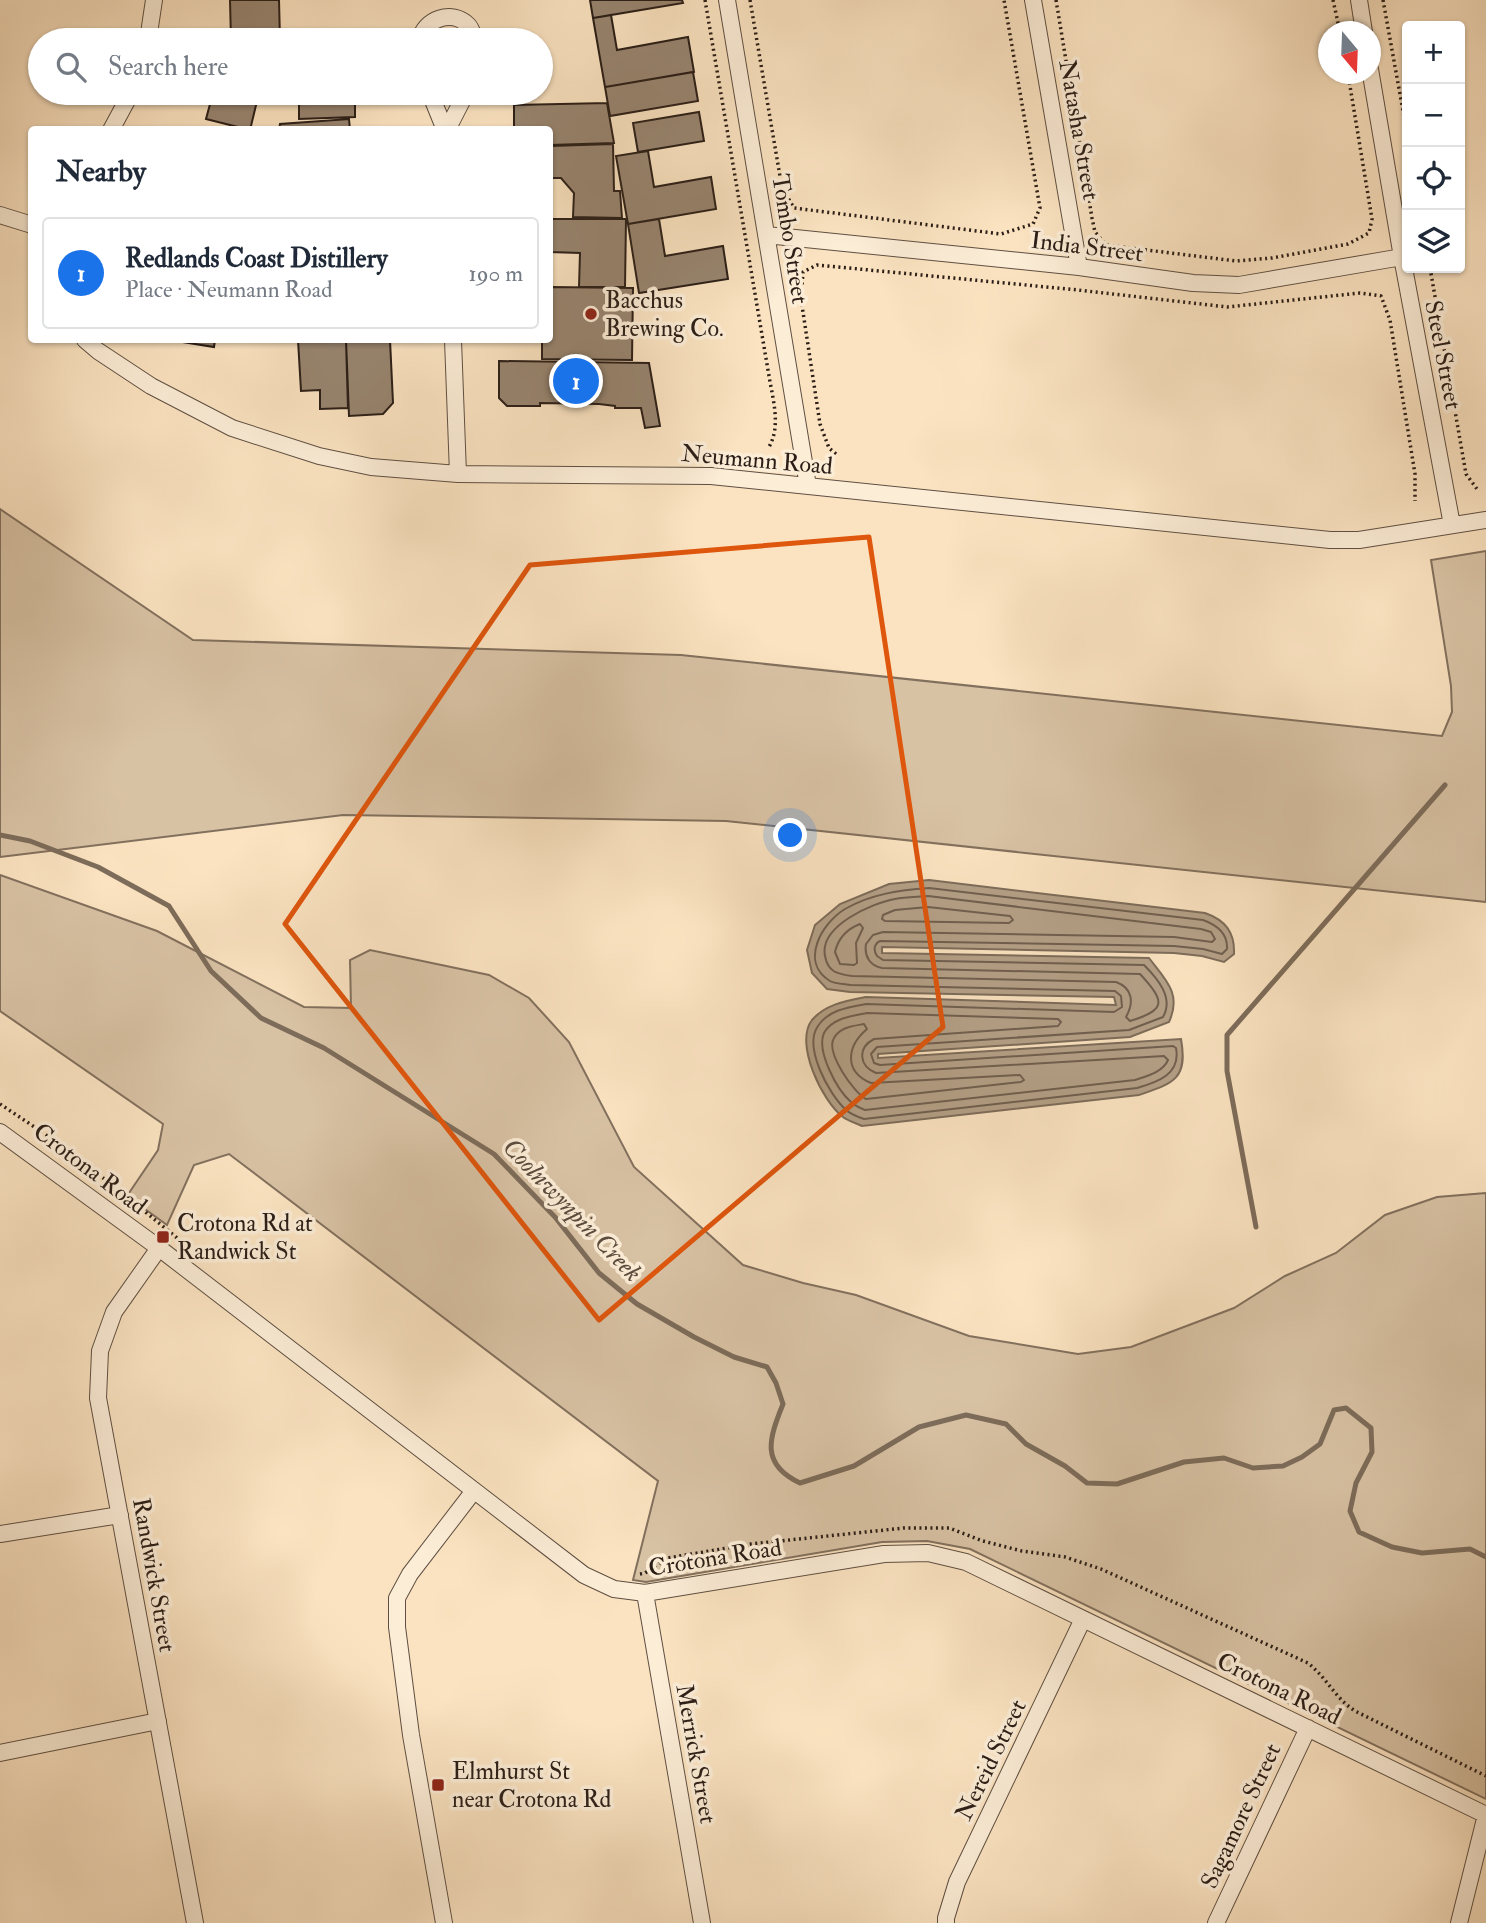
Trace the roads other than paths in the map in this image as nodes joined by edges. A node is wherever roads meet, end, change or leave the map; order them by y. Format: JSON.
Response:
{"nodes":[{"id":1,"x":153,"y":0,"type":"edge"},
{"id":2,"x":727,"y":0,"type":"edge"},
{"id":3,"x":1033,"y":0,"type":"edge"},
{"id":4,"x":1359,"y":0,"type":"edge"},
{"id":5,"x":1362,"y":21,"type":"edge"},
{"id":6,"x":150,"y":28,"type":"edge"},
{"id":7,"x":425,"y":28,"type":"edge"},
{"id":8,"x":471,"y":28,"type":"edge"},
{"id":9,"x":1373,"y":84,"type":"edge"},
{"id":10,"x":125,"y":105,"type":"edge"},
{"id":11,"x":435,"y":105,"type":"edge"},
{"id":12,"x":460,"y":105,"type":"edge"},
{"id":13,"x":113,"y":126,"type":"edge"},
{"id":14,"x":444,"y":126,"type":"edge"},
{"id":15,"x":448,"y":126,"type":"edge"},
{"id":16,"x":0,"y":215,"type":"edge"},
{"id":17,"x":28,"y":224,"type":"edge"},
{"id":18,"x":766,"y":235,"type":"junction"},
{"id":19,"x":1402,"y":257,"type":"joint"},
{"id":20,"x":1079,"y":267,"type":"junction"},
{"id":21,"x":1405,"y":273,"type":"edge"},
{"id":22,"x":89,"y":343,"type":"edge"},
{"id":23,"x":453,"y":343,"type":"edge"},
{"id":24,"x":458,"y":474,"type":"junction"},
{"id":25,"x":808,"y":486,"type":"junction"},
{"id":26,"x":1486,"y":520,"type":"edge"},
{"id":27,"x":1452,"y":525,"type":"junction"},
{"id":28,"x":0,"y":1132,"type":"edge"},
{"id":29,"x":159,"y":1248,"type":"junction"},
{"id":30,"x":473,"y":1492,"type":"junction"},
{"id":31,"x":120,"y":1516,"type":"junction"},
{"id":32,"x":0,"y":1534,"type":"edge"},
{"id":33,"x":645,"y":1593,"type":"junction"},
{"id":34,"x":1083,"y":1619,"type":"junction"},
{"id":35,"x":158,"y":1721,"type":"junction"},
{"id":36,"x":1308,"y":1728,"type":"junction"},
{"id":37,"x":0,"y":1753,"type":"edge"},
{"id":38,"x":1486,"y":1815,"type":"edge"},
{"id":39,"x":195,"y":1923,"type":"edge"},
{"id":40,"x":444,"y":1923,"type":"edge"},
{"id":41,"x":702,"y":1923,"type":"edge"},
{"id":42,"x":946,"y":1923,"type":"edge"},
{"id":43,"x":1216,"y":1923,"type":"edge"},
{"id":44,"x":1460,"y":1923,"type":"edge"}],
"edges":[{"from":1,"to":6,"type":"street"},
{"from":2,"to":18,"type":"street","name":"Tombo Street"},
{"from":3,"to":20,"type":"street","name":"Natasha Street"},
{"from":4,"to":5,"type":"street"},
{"from":7,"to":8,"type":"street"},
{"from":9,"to":19,"type":"street","name":"Steel Street"},
{"from":10,"to":13,"type":"street"},
{"from":11,"to":14,"type":"street"},
{"from":12,"to":15,"type":"street"},
{"from":16,"to":17,"type":"street"},
{"from":18,"to":20,"type":"street","name":"India Street"},
{"from":18,"to":25,"type":"street","name":"Tombo Street"},
{"from":19,"to":20,"type":"street","name":"India Street"},
{"from":21,"to":27,"type":"street","name":"Steel Street"},
{"from":22,"to":24,"type":"street","name":"Neumann Road"},
{"from":23,"to":24,"type":"street"},
{"from":24,"to":25,"type":"street","name":"Neumann Road"},
{"from":25,"to":27,"type":"street","name":"Neumann Road"},
{"from":26,"to":27,"type":"street","name":"Neumann Road"},
{"from":28,"to":29,"type":"street","name":"Crotona Road"},
{"from":29,"to":30,"type":"street","name":"Crotona Road"},
{"from":29,"to":31,"type":"street","name":"Randwick Street"},
{"from":30,"to":33,"type":"street","name":"Crotona Road"},
{"from":30,"to":40,"type":"street"},
{"from":31,"to":32,"type":"street"},
{"from":31,"to":35,"type":"street","name":"Randwick Street"},
{"from":33,"to":34,"type":"street","name":"Crotona Road"},
{"from":33,"to":41,"type":"street","name":"Merrick Street"},
{"from":34,"to":36,"type":"street","name":"Crotona Road"},
{"from":34,"to":42,"type":"street","name":"Nereid Street"},
{"from":35,"to":37,"type":"street"},
{"from":35,"to":39,"type":"street","name":"Randwick Street"},
{"from":36,"to":38,"type":"street","name":"Crotona Road"},
{"from":36,"to":43,"type":"street","name":"Sagamore Street"},
{"from":38,"to":44,"type":"street"}]}
